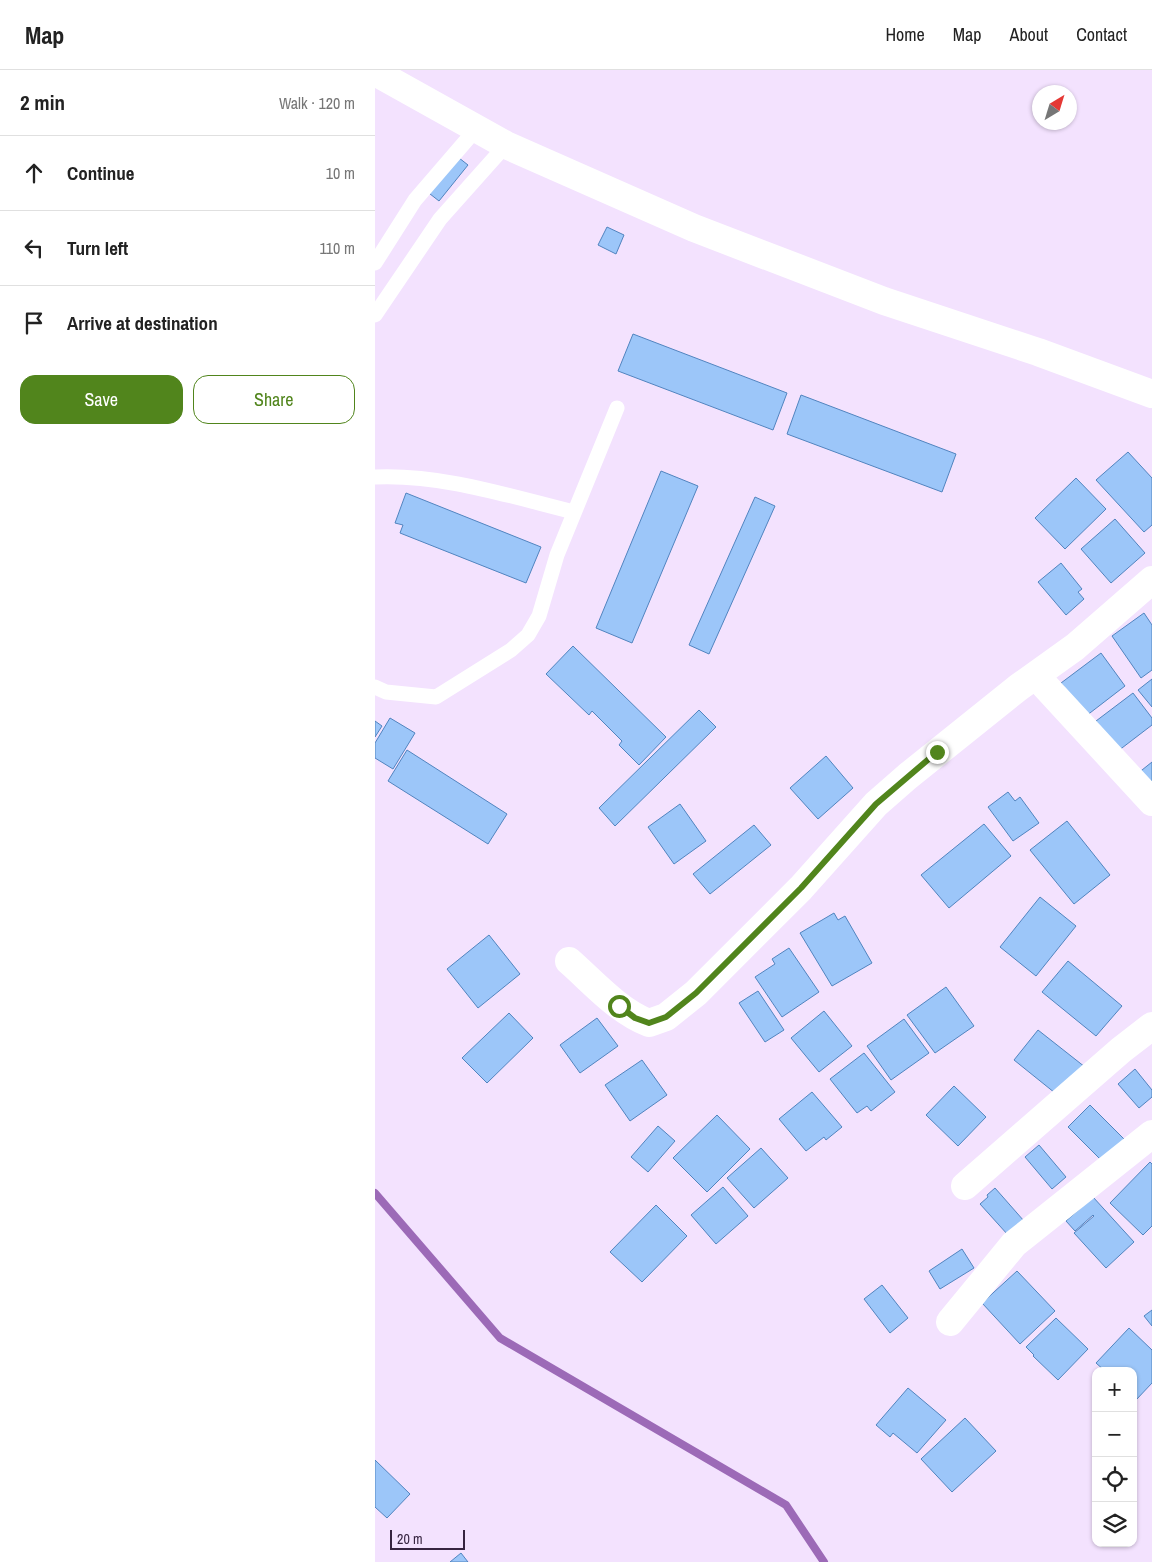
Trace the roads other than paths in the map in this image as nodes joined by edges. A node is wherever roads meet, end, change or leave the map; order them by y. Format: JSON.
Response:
{"nodes":[{"id":1,"x":382,"y":73,"type":"edge"},
{"id":2,"x":477,"y":128,"type":"junction"},
{"id":3,"x":506,"y":145,"type":"junction"},
{"id":4,"x":375,"y":263,"type":"edge"},
{"id":5,"x":375,"y":315,"type":"edge"},
{"id":6,"x":1152,"y":394,"type":"edge"},
{"id":7,"x":617,"y":408,"type":"dead end"},
{"id":8,"x":375,"y":477,"type":"edge"},
{"id":9,"x":574,"y":512,"type":"junction"},
{"id":10,"x":1152,"y":580,"type":"edge"},
{"id":11,"x":1036,"y":676,"type":"junction"},
{"id":12,"x":375,"y":687,"type":"edge"},
{"id":13,"x":1152,"y":802,"type":"edge"},
{"id":14,"x":569,"y":961,"type":"dead end"},
{"id":15,"x":1152,"y":1026,"type":"edge"},
{"id":16,"x":1152,"y":1134,"type":"edge"},
{"id":17,"x":965,"y":1186,"type":"dead end"},
{"id":18,"x":950,"y":1322,"type":"dead end"}],
"edges":[{"from":1,"to":2,"type":"street"},
{"from":2,"to":3,"type":"street"},
{"from":2,"to":4,"type":"lane"},
{"from":3,"to":5,"type":"lane"},
{"from":3,"to":6,"type":"street"},
{"from":7,"to":9,"type":"lane"},
{"from":8,"to":9,"type":"lane"},
{"from":9,"to":12,"type":"lane"},
{"from":10,"to":11,"type":"street"},
{"from":11,"to":13,"type":"street"},
{"from":11,"to":14,"type":"street"},
{"from":15,"to":17,"type":"street"},
{"from":16,"to":18,"type":"street"}]}
